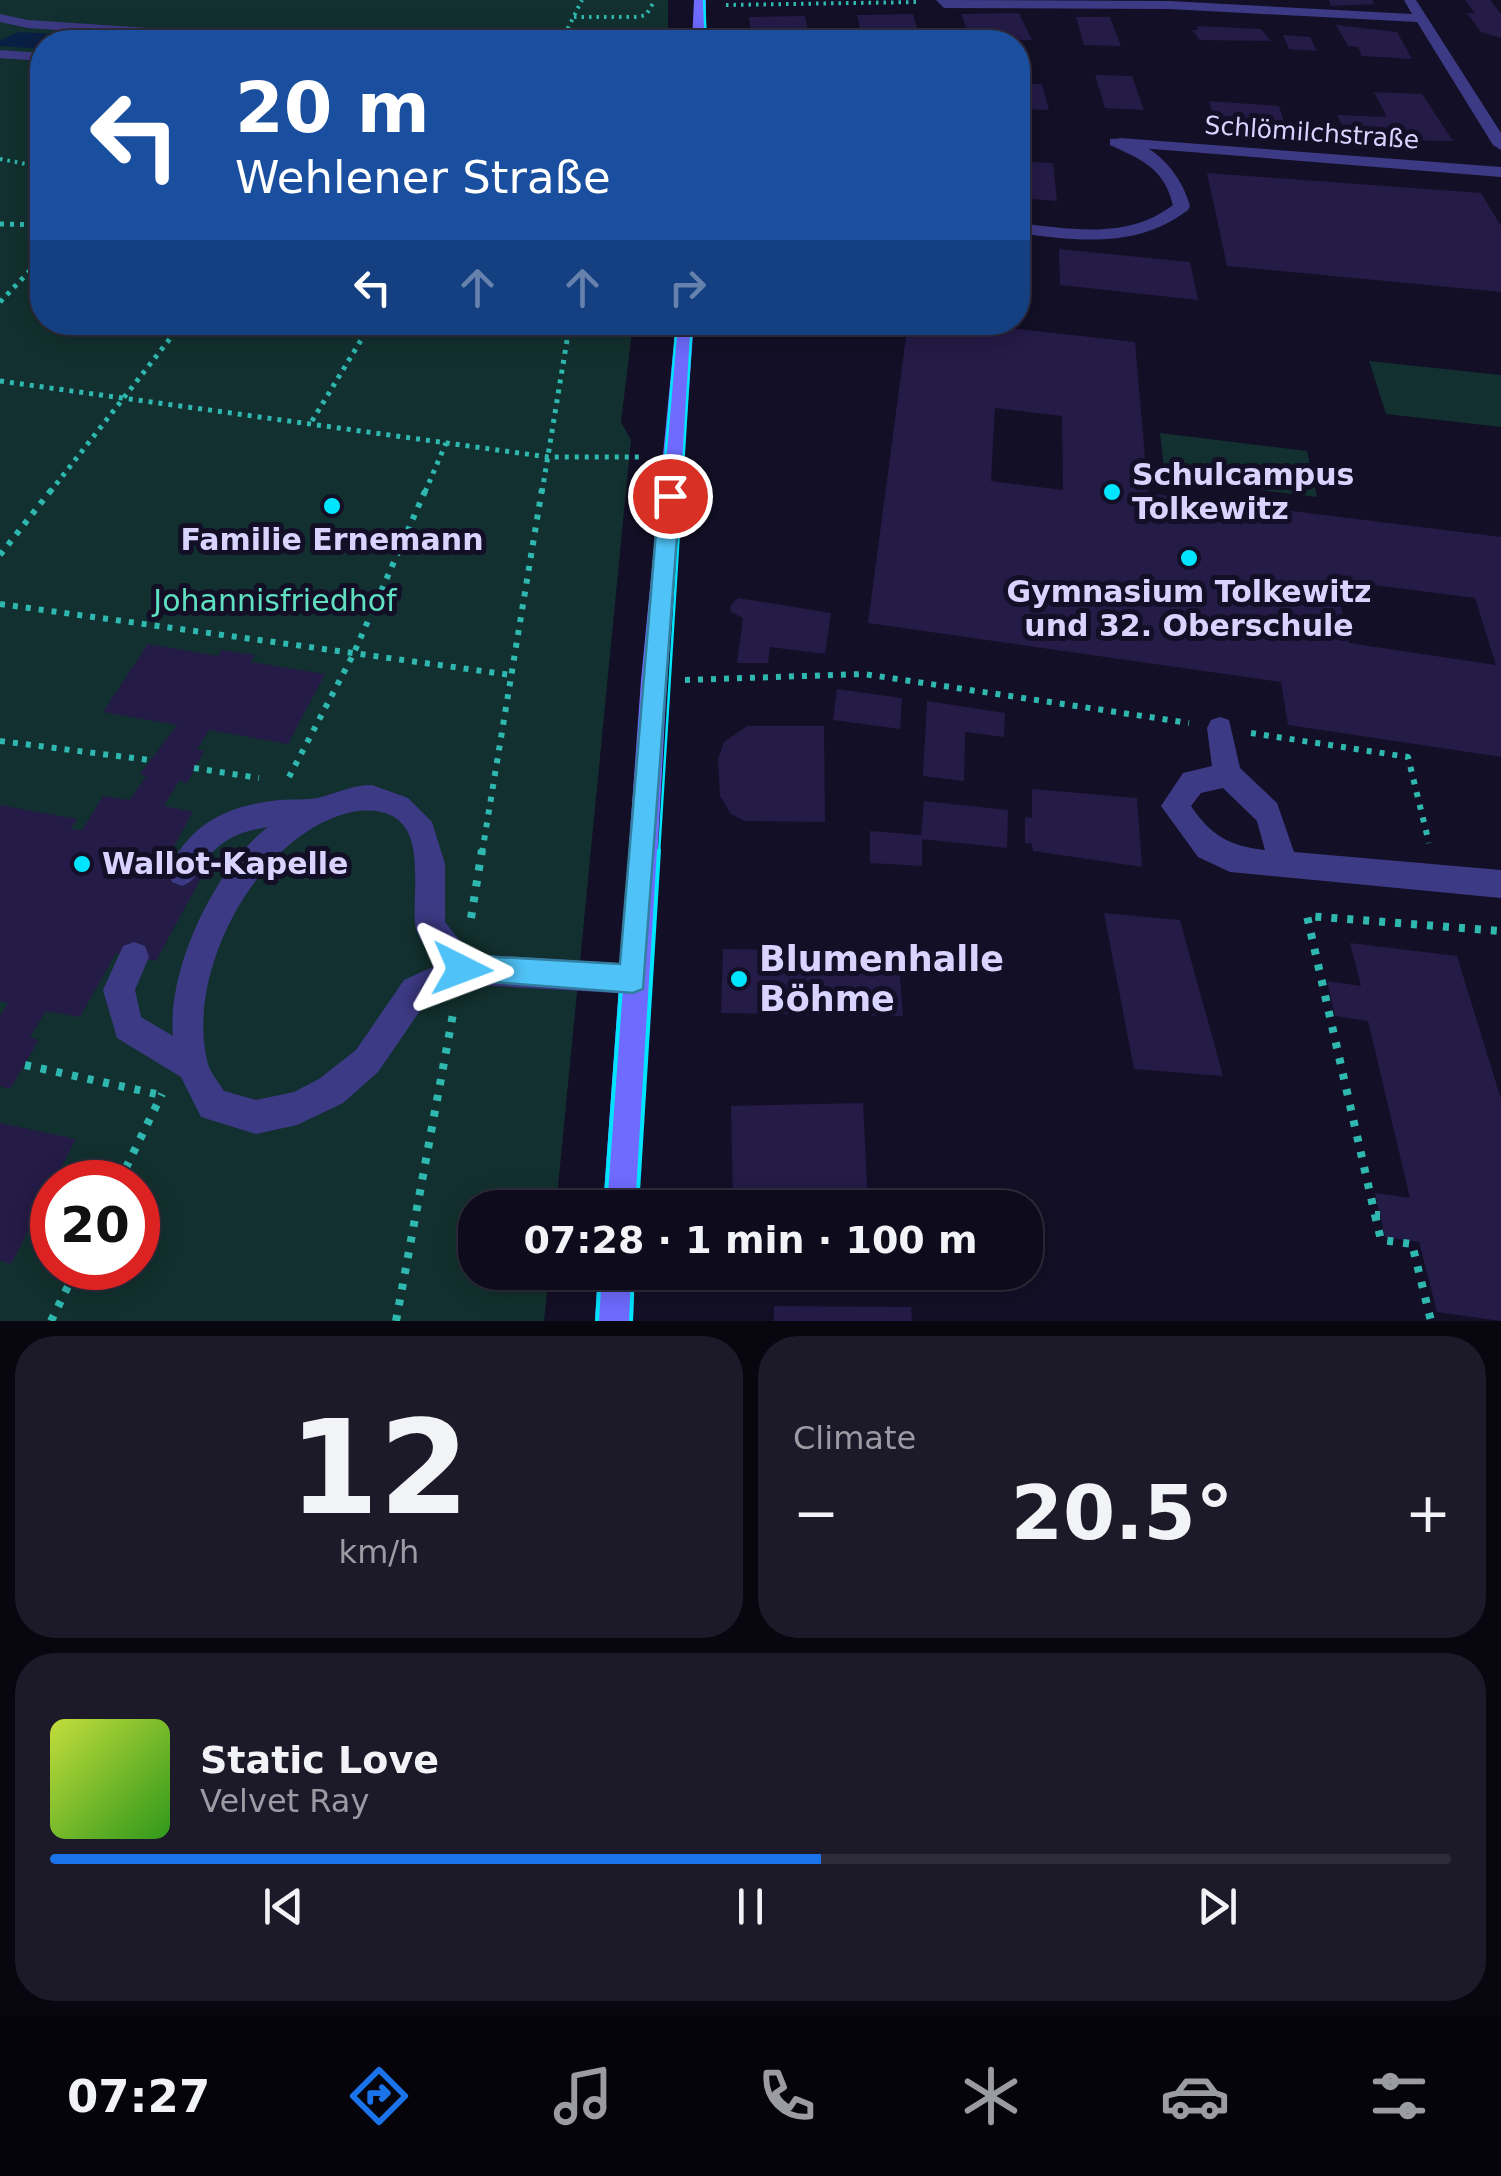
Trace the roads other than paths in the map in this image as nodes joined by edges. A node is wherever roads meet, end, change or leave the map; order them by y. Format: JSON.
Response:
{"nodes":[{"id":1,"x":1410,"y":0,"type":"edge"},
{"id":2,"x":700,"y":2,"type":"edge"},
{"id":3,"x":943,"y":2,"type":"edge"},
{"id":4,"x":1167,"y":2,"type":"edge"},
{"id":5,"x":0,"y":18,"type":"edge"},
{"id":6,"x":1422,"y":18,"type":"junction"},
{"id":7,"x":118,"y":30,"type":"edge"},
{"id":8,"x":699,"y":30,"type":"edge"},
{"id":9,"x":0,"y":54,"type":"edge"},
{"id":10,"x":30,"y":56,"type":"edge"},
{"id":11,"x":1501,"y":145,"type":"edge"},
{"id":12,"x":1501,"y":172,"type":"edge"},
{"id":13,"x":1030,"y":229,"type":"edge"},
{"id":14,"x":684,"y":335,"type":"edge"},
{"id":15,"x":1220,"y":728,"type":"road end"},
{"id":16,"x":1228,"y":775,"type":"junction"},
{"id":17,"x":314,"y":809,"type":"junction"},
{"id":18,"x":1282,"y":865,"type":"junction"},
{"id":19,"x":182,"y":872,"type":"dead end"},
{"id":20,"x":1501,"y":884,"type":"edge"},
{"id":21,"x":134,"y":958,"type":"dead end"},
{"id":22,"x":462,"y":969,"type":"junction"},
{"id":23,"x":633,"y":979,"type":"junction"},
{"id":24,"x":192,"y":1066,"type":"junction"},
{"id":25,"x":621,"y":1190,"type":"edge"},
{"id":26,"x":615,"y":1290,"type":"edge"},
{"id":27,"x":614,"y":1321,"type":"edge"}],
"edges":[{"from":1,"to":6,"type":"street"},
{"from":2,"to":8,"type":"main road"},
{"from":3,"to":4,"type":"street"},
{"from":4,"to":6,"type":"street"},
{"from":5,"to":7,"type":"street"},
{"from":6,"to":11,"type":"street"},
{"from":9,"to":10,"type":"street"},
{"from":12,"to":13,"type":"street","name":"Schlömilchstraße"},
{"from":14,"to":23,"type":"main road"},
{"from":15,"to":16,"type":"street"},
{"from":16,"to":18,"type":"street"},
{"from":16,"to":18,"type":"street"},
{"from":17,"to":19,"type":"street"},
{"from":17,"to":22,"type":"street"},
{"from":17,"to":24,"type":"street"},
{"from":18,"to":20,"type":"street"},
{"from":21,"to":24,"type":"street"},
{"from":22,"to":23,"type":"street"},
{"from":22,"to":24,"type":"street"},
{"from":23,"to":25,"type":"main road"},
{"from":26,"to":27,"type":"main road"}]}
